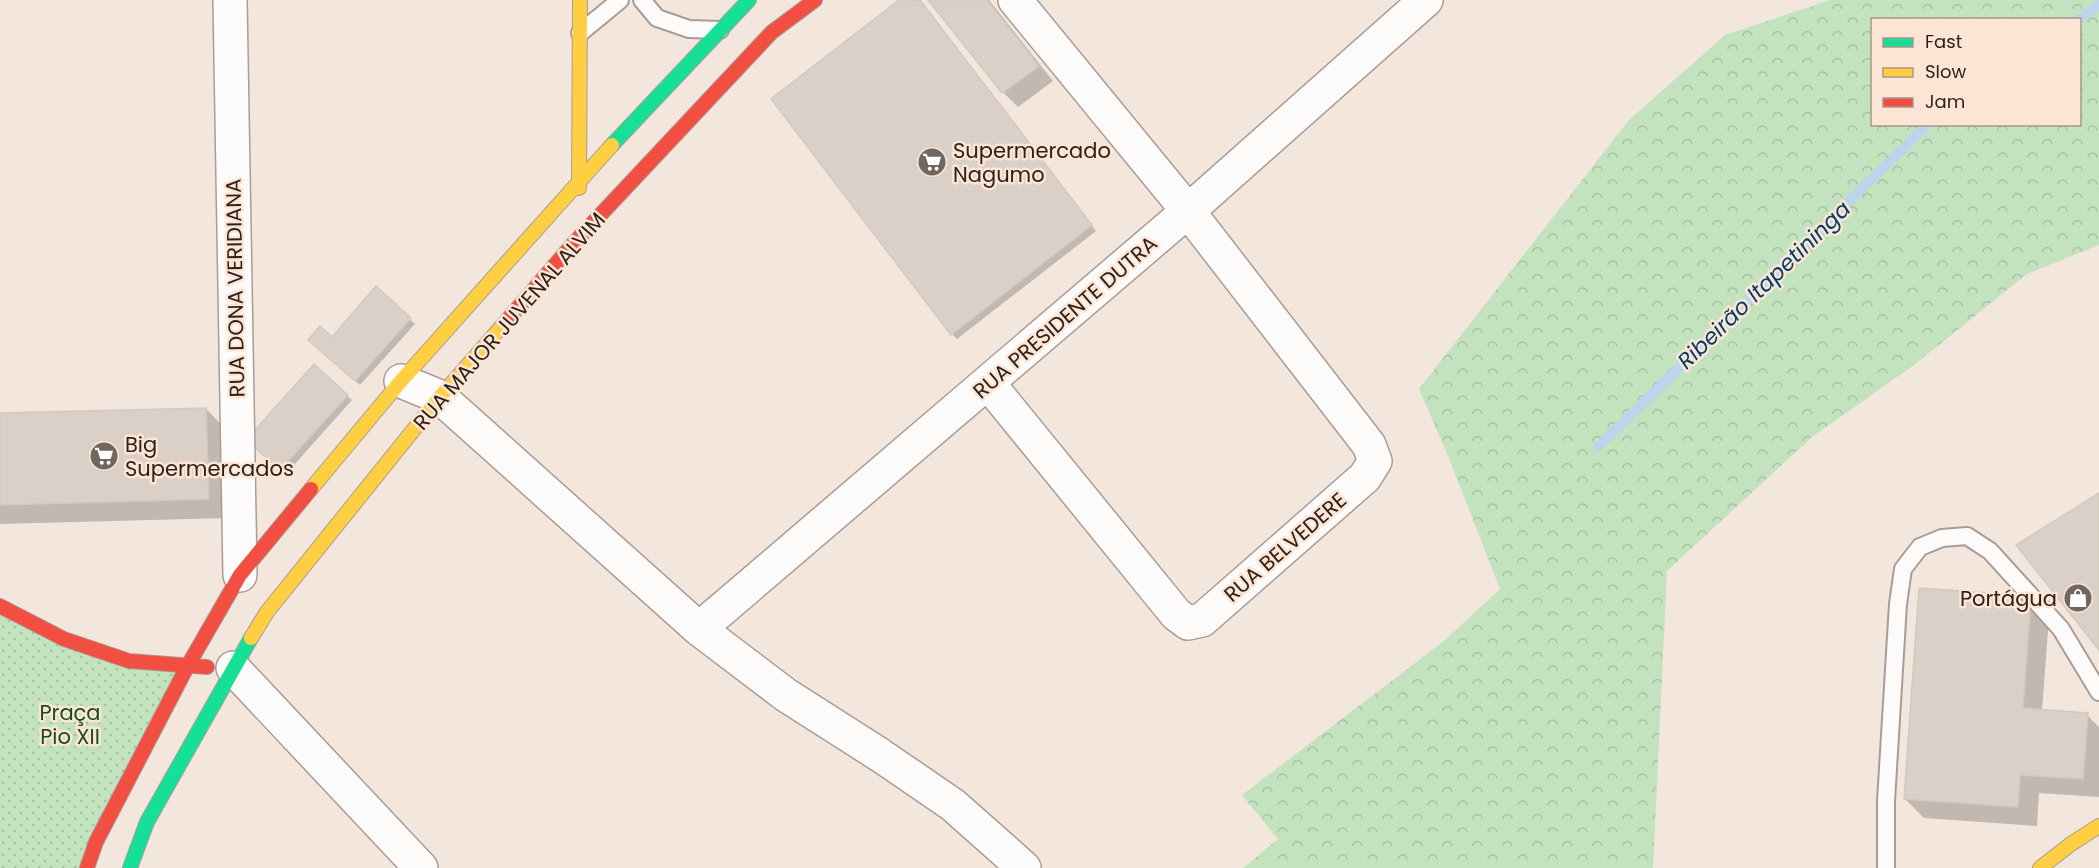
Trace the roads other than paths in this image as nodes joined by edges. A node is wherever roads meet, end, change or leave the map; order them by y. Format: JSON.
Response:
{"nodes":[{"id":1,"x":230,"y":0,"type":"edge"},
{"id":2,"x":580,"y":0,"type":"edge"},
{"id":3,"x":620,"y":0,"type":"edge"},
{"id":4,"x":642,"y":0,"type":"edge"},
{"id":5,"x":749,"y":0,"type":"edge"},
{"id":6,"x":815,"y":0,"type":"edge"},
{"id":7,"x":1015,"y":0,"type":"edge"},
{"id":8,"x":1426,"y":0,"type":"edge"},
{"id":9,"x":721,"y":30,"type":"junction"},
{"id":10,"x":579,"y":34,"type":"junction"},
{"id":11,"x":581,"y":177,"type":"junction"},
{"id":12,"x":578,"y":199,"type":"dead end"},
{"id":13,"x":1188,"y":211,"type":"junction"},
{"id":14,"x":576,"y":221,"type":"dead end"},
{"id":15,"x":573,"y":244,"type":"junction"},
{"id":16,"x":401,"y":381,"type":"junction"},
{"id":17,"x":988,"y":383,"type":"junction"},
{"id":18,"x":440,"y":397,"type":"junction"},
{"id":19,"x":240,"y":575,"type":"junction"},
{"id":20,"x":0,"y":606,"type":"edge"},
{"id":21,"x":699,"y":629,"type":"junction"},
{"id":22,"x":187,"y":667,"type":"junction"},
{"id":23,"x":233,"y":668,"type":"junction"},
{"id":24,"x":2099,"y":692,"type":"edge"},
{"id":25,"x":2099,"y":826,"type":"edge"},
{"id":26,"x":87,"y":868,"type":"edge"},
{"id":27,"x":130,"y":868,"type":"edge"},
{"id":28,"x":421,"y":868,"type":"edge"},
{"id":29,"x":1024,"y":868,"type":"edge"},
{"id":30,"x":1886,"y":868,"type":"edge"},
{"id":31,"x":2040,"y":868,"type":"edge"}],
"edges":[{"from":1,"to":19,"type":"street","name":"RUA DONA VERIDIANA"},
{"from":2,"to":10,"type":"main road"},
{"from":3,"to":10,"type":"lane"},
{"from":4,"to":9,"type":"lane"},
{"from":5,"to":9,"type":"main road","name":"RUA MAJOR JUVENAL ALVIM"},
{"from":6,"to":15,"type":"main road","name":"RUA MAJOR JUVENAL ALVIM"},
{"from":7,"to":13,"type":"street"},
{"from":8,"to":13,"type":"street","name":"RUA PRESIDENTE DUTRA"},
{"from":9,"to":11,"type":"main road","name":"RUA MAJOR JUVENAL ALVIM"},
{"from":10,"to":11,"type":"main road"},
{"from":11,"to":12,"type":"main road"},
{"from":11,"to":16,"type":"main road","name":"RUA MAJOR JUVENAL ALVIM"},
{"from":13,"to":17,"type":"street","name":"RUA PRESIDENTE DUTRA"},
{"from":13,"to":17,"type":"street","name":"RUA BELVEDERE"},
{"from":14,"to":15,"type":"main road"},
{"from":15,"to":18,"type":"main road","name":"RUA MAJOR JUVENAL ALVIM"},
{"from":16,"to":18,"type":"street"},
{"from":16,"to":19,"type":"main road","name":"RUA MAJOR JUVENAL ALVIM"},
{"from":17,"to":21,"type":"street","name":"RUA PRESIDENTE DUTRA"},
{"from":18,"to":21,"type":"street"},
{"from":18,"to":23,"type":"main road","name":"RUA MAJOR JUVENAL ALVIM"},
{"from":19,"to":22,"type":"main road","name":"RUA MAJOR JUVENAL ALVIM"},
{"from":20,"to":22,"type":"main road"},
{"from":21,"to":29,"type":"street"},
{"from":22,"to":23,"type":"main road"},
{"from":22,"to":26,"type":"main road","name":"RUA MAJOR JUVENAL ALVIM"},
{"from":23,"to":27,"type":"main road","name":"RUA MAJOR JUVENAL ALVIM"},
{"from":23,"to":28,"type":"street"},
{"from":24,"to":30,"type":"lane"},
{"from":25,"to":31,"type":"main road"}]}
